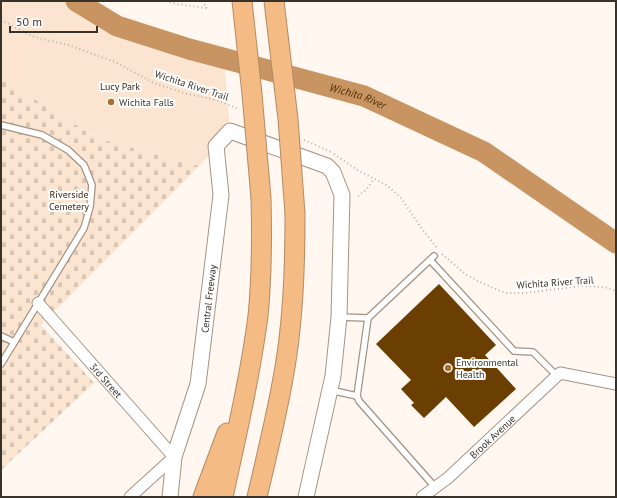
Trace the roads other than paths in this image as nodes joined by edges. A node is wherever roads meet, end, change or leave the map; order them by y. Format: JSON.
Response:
{"nodes":[{"id":1,"x":242,"y":1,"type":"edge"},
{"id":2,"x":274,"y":1,"type":"edge"},
{"id":3,"x":1,"y":125,"type":"edge"},
{"id":4,"x":38,"y":303,"type":"junction"},
{"id":5,"x":339,"y":317,"type":"junction"},
{"id":6,"x":368,"y":318,"type":"junction"},
{"id":7,"x":1,"y":336,"type":"edge"},
{"id":8,"x":14,"y":342,"type":"junction"},
{"id":9,"x":1,"y":364,"type":"edge"},
{"id":10,"x":251,"y":368,"type":"junction"},
{"id":11,"x":558,"y":374,"type":"junction"},
{"id":12,"x":616,"y":384,"type":"edge"},
{"id":13,"x":330,"y":390,"type":"junction"},
{"id":14,"x":357,"y":396,"type":"junction"},
{"id":15,"x":271,"y":435,"type":"junction"},
{"id":16,"x":174,"y":457,"type":"junction"},
{"id":17,"x":434,"y":487,"type":"junction"},
{"id":18,"x":130,"y":497,"type":"edge"},
{"id":19,"x":170,"y":497,"type":"edge"},
{"id":20,"x":203,"y":497,"type":"edge"},
{"id":21,"x":223,"y":497,"type":"edge"},
{"id":22,"x":257,"y":497,"type":"edge"},
{"id":23,"x":269,"y":497,"type":"edge"},
{"id":24,"x":306,"y":497,"type":"edge"},
{"id":25,"x":422,"y":497,"type":"edge"}],
"edges":[{"from":1,"to":10,"type":"highway","bridge":true},
{"from":2,"to":15,"type":"highway","bridge":true},
{"from":3,"to":4,"type":"lane"},
{"from":4,"to":8,"type":"lane"},
{"from":4,"to":16,"type":"street","name":"3rd Street"},
{"from":5,"to":6,"type":"lane"},
{"from":5,"to":13,"type":"main road","name":"Central Freeway"},
{"from":5,"to":16,"type":"main road","name":"Central Freeway"},
{"from":6,"to":11,"type":"lane"},
{"from":6,"to":14,"type":"lane"},
{"from":7,"to":8,"type":"lane"},
{"from":8,"to":9,"type":"lane"},
{"from":10,"to":20,"type":"highway"},
{"from":10,"to":21,"type":"highway"},
{"from":11,"to":12,"type":"street"},
{"from":11,"to":17,"type":"street","name":"Brook Avenue"},
{"from":13,"to":14,"type":"lane"},
{"from":13,"to":24,"type":"main road","name":"Central Freeway"},
{"from":14,"to":17,"type":"lane"},
{"from":15,"to":22,"type":"highway"},
{"from":15,"to":23,"type":"highway"},
{"from":16,"to":18,"type":"street"},
{"from":16,"to":19,"type":"main road","name":"Central Freeway"},
{"from":17,"to":25,"type":"street","name":"Brook Avenue"}]}
